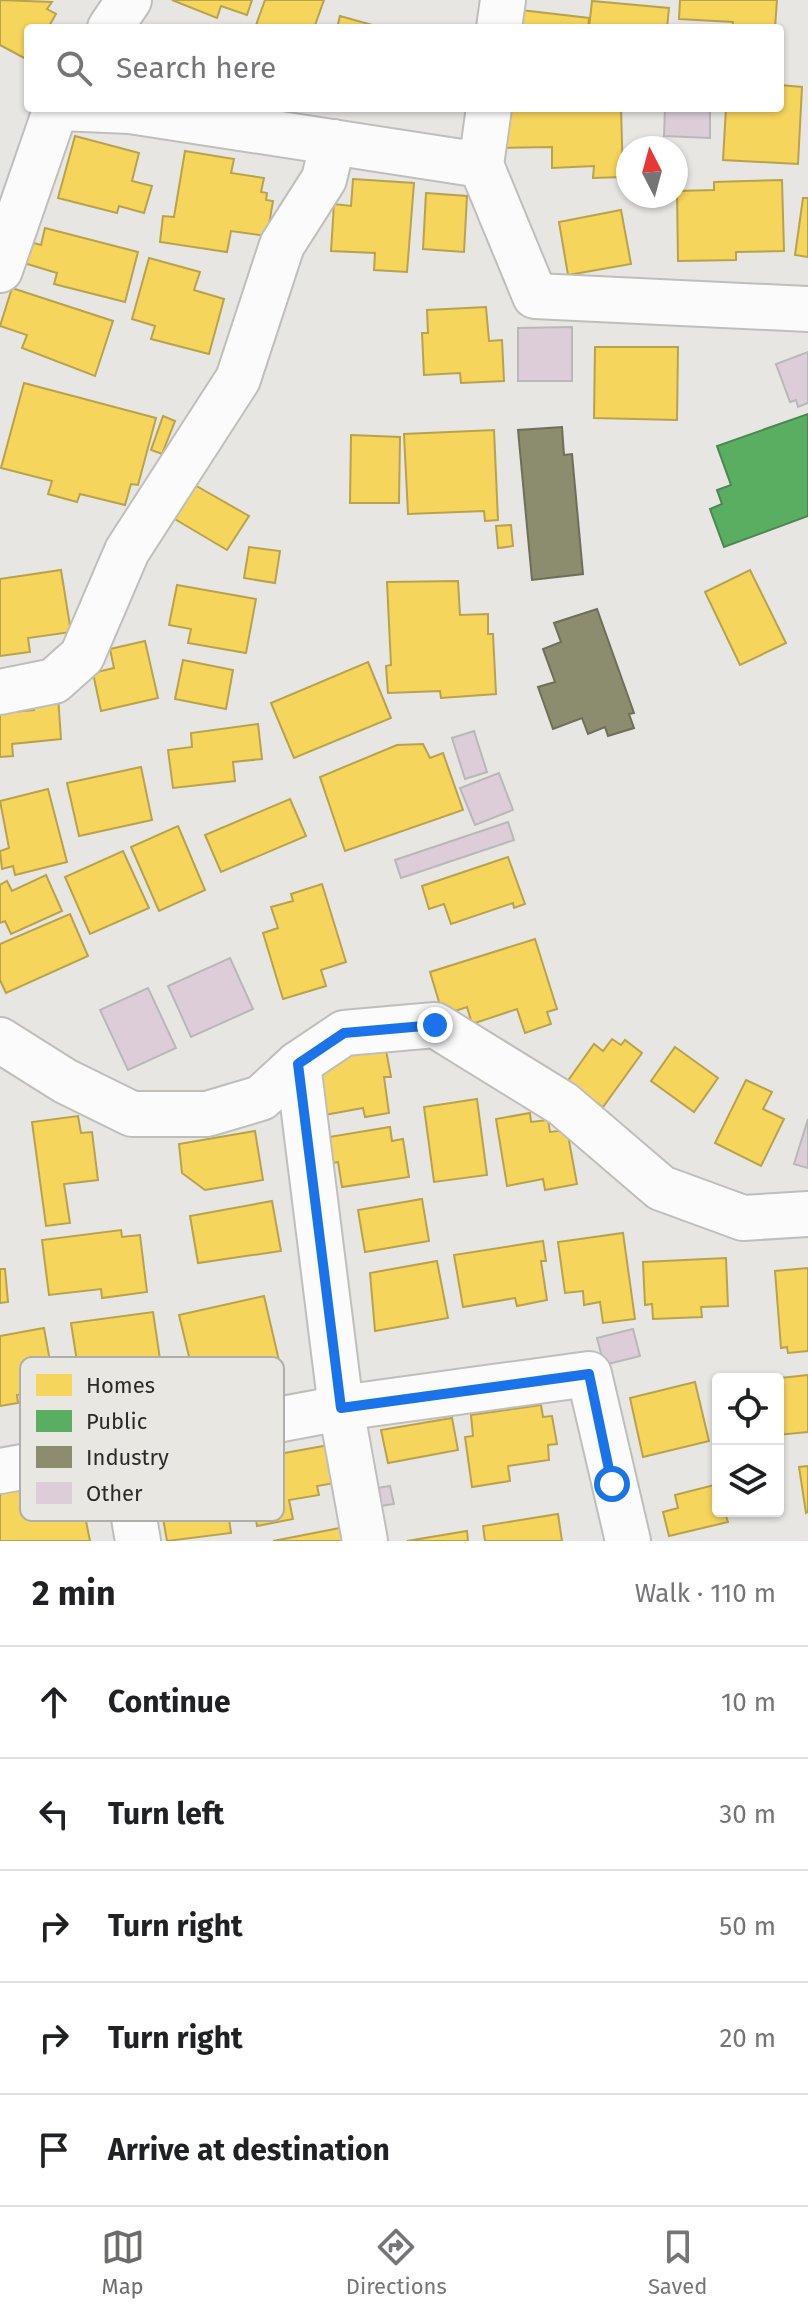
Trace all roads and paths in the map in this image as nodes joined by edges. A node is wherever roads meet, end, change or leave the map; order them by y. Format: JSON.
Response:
{"nodes":[{"id":1,"x":129,"y":0,"type":"edge"},
{"id":2,"x":503,"y":0,"type":"edge"},
{"id":3,"x":113,"y":24,"type":"edge"},
{"id":4,"x":500,"y":24,"type":"edge"},
{"id":5,"x":56,"y":112,"type":"edge"},
{"id":6,"x":137,"y":112,"type":"edge"},
{"id":7,"x":488,"y":112,"type":"edge"},
{"id":8,"x":333,"y":142,"type":"junction"},
{"id":9,"x":19,"y":159,"type":"edge"},
{"id":10,"x":481,"y":165,"type":"junction"},
{"id":11,"x":0,"y":270,"type":"edge"},
{"id":12,"x":808,"y":309,"type":"edge"},
{"id":13,"x":0,"y":692,"type":"edge"},
{"id":14,"x":0,"y":1040,"type":"edge"},
{"id":15,"x":298,"y":1064,"type":"junction"},
{"id":16,"x":808,"y":1214,"type":"edge"},
{"id":17,"x":341,"y":1408,"type":"junction"},
{"id":18,"x":284,"y":1419,"type":"edge"},
{"id":19,"x":20,"y":1467,"type":"edge"},
{"id":20,"x":0,"y":1471,"type":"edge"},
{"id":21,"x":135,"y":1521,"type":"edge"},
{"id":22,"x":138,"y":1541,"type":"edge"},
{"id":23,"x":365,"y":1541,"type":"edge"},
{"id":24,"x":628,"y":1541,"type":"edge"}],
"edges":[{"from":1,"to":3,"type":"street"},
{"from":2,"to":4,"type":"street"},
{"from":5,"to":9,"type":"street"},
{"from":6,"to":8,"type":"street"},
{"from":7,"to":10,"type":"street"},
{"from":8,"to":10,"type":"street"},
{"from":8,"to":13,"type":"street"},
{"from":9,"to":11,"type":"street"},
{"from":10,"to":12,"type":"street"},
{"from":14,"to":15,"type":"street"},
{"from":15,"to":16,"type":"street"},
{"from":15,"to":17,"type":"street"},
{"from":17,"to":18,"type":"street"},
{"from":17,"to":23,"type":"street"},
{"from":17,"to":24,"type":"street"},
{"from":19,"to":20,"type":"street"},
{"from":21,"to":22,"type":"street"}]}
